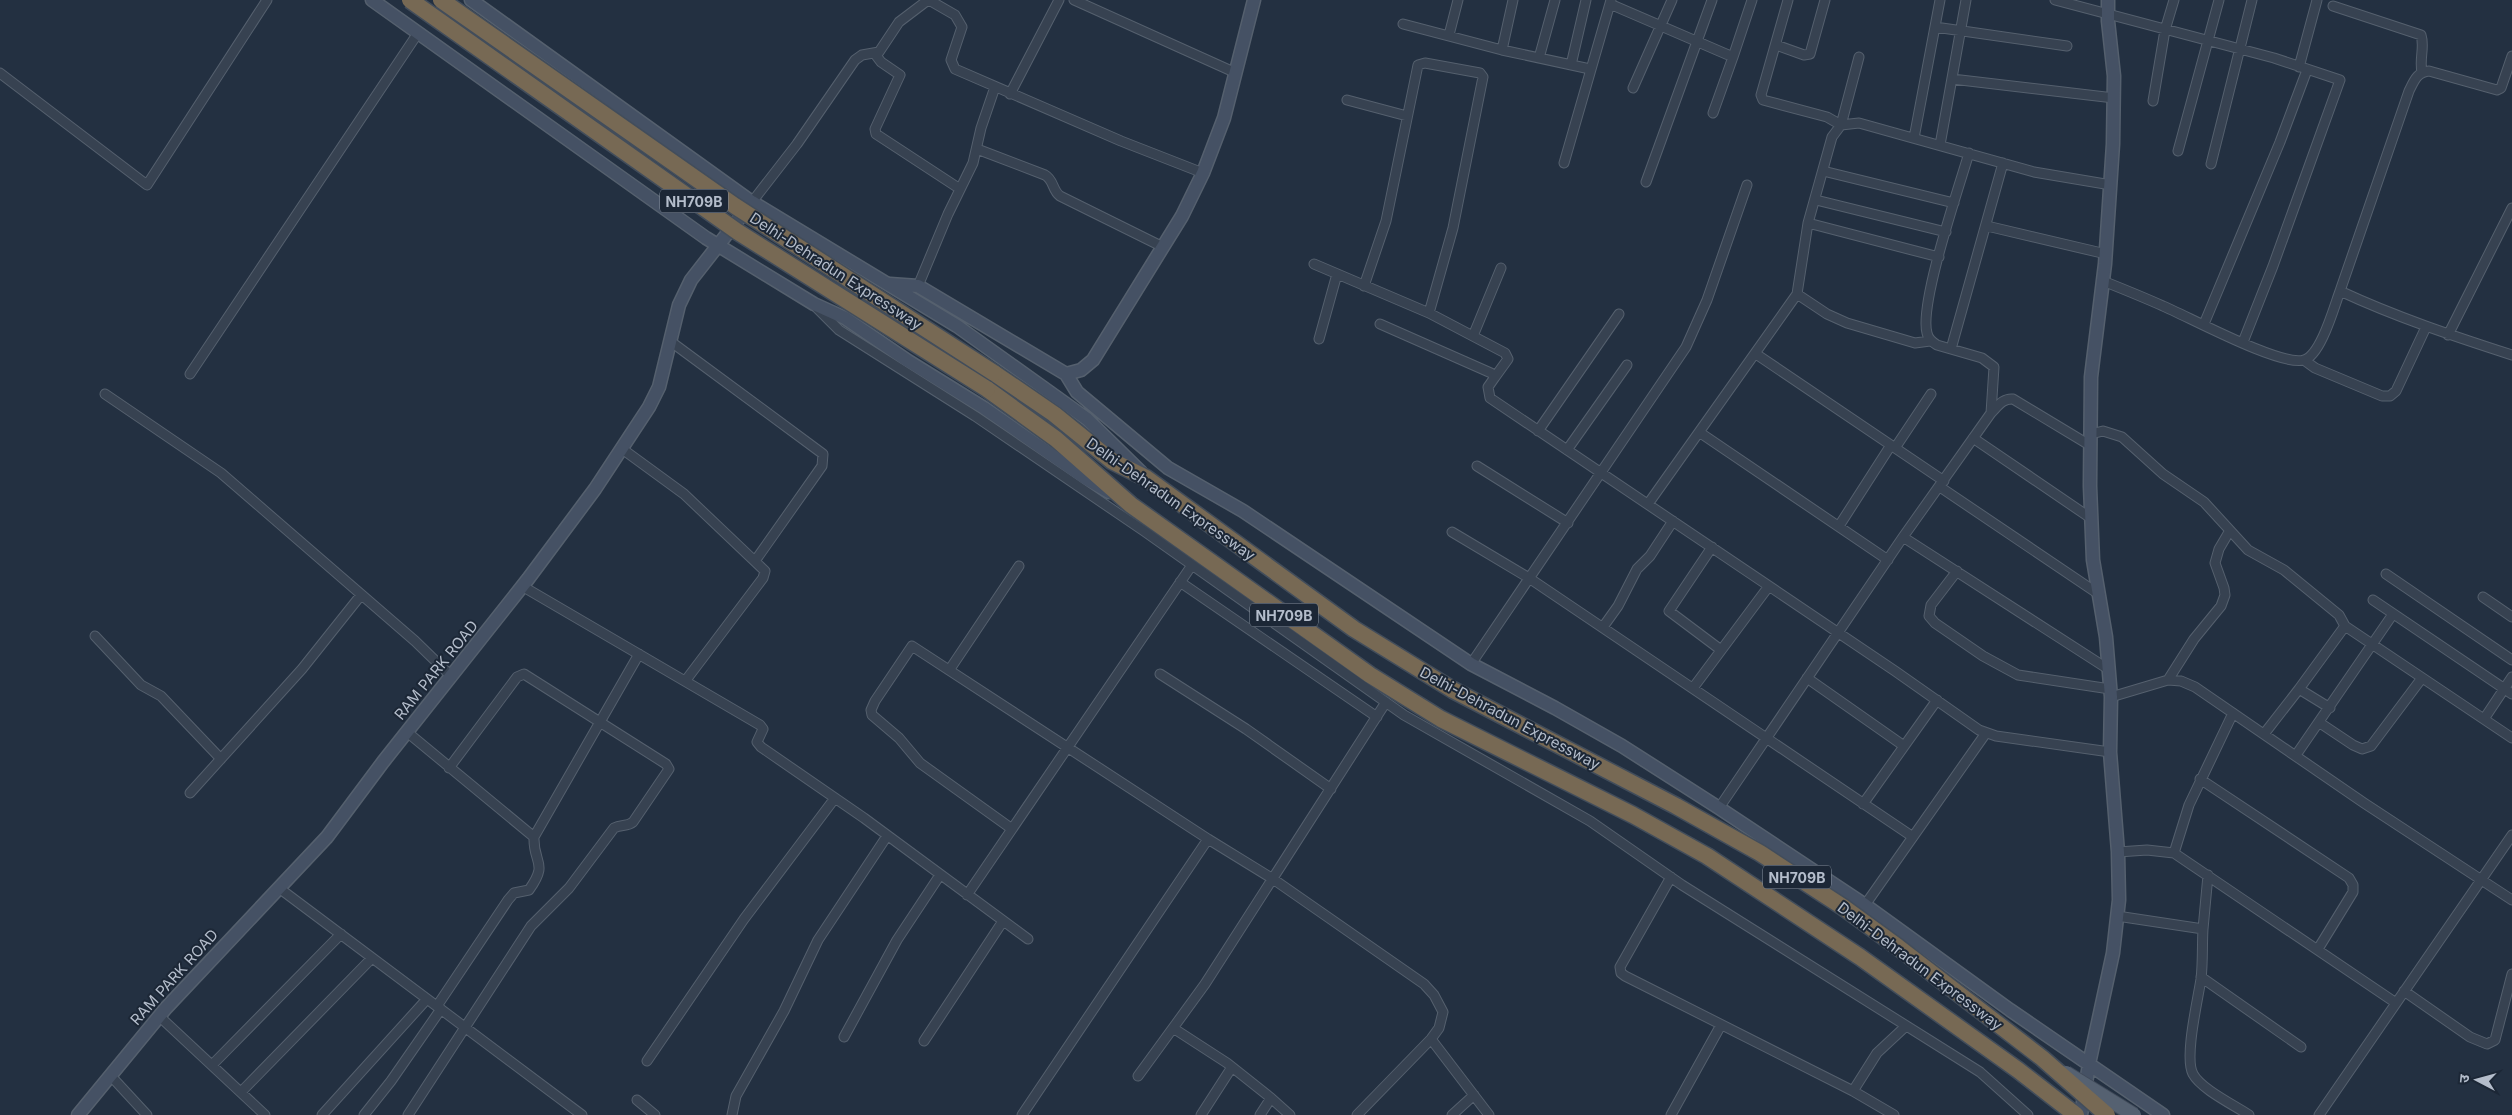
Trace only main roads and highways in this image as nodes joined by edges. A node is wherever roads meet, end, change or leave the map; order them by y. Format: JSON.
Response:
{"nodes":[{"id":1,"x":410,"y":0,"type":"edge"},
{"id":2,"x":441,"y":0,"type":"edge"},
{"id":3,"x":2042,"y":1058,"type":"junction"},
{"id":4,"x":2076,"y":1115,"type":"edge"},
{"id":5,"x":2107,"y":1115,"type":"edge"},
{"id":6,"x":2134,"y":1115,"type":"edge"}],
"edges":[{"from":1,"to":4,"type":"highway","name":"Delhi-Dehradun Expressway","number":"NH709B","bridge":true},
{"from":2,"to":3,"type":"highway","name":"Delhi-Dehradun Expressway","number":"NH709B","bridge":true},
{"from":3,"to":5,"type":"highway","name":"Delhi-Dehradun Expressway","number":"NH709B","bridge":true},
{"from":3,"to":6,"type":"main road","bridge":true}]}
